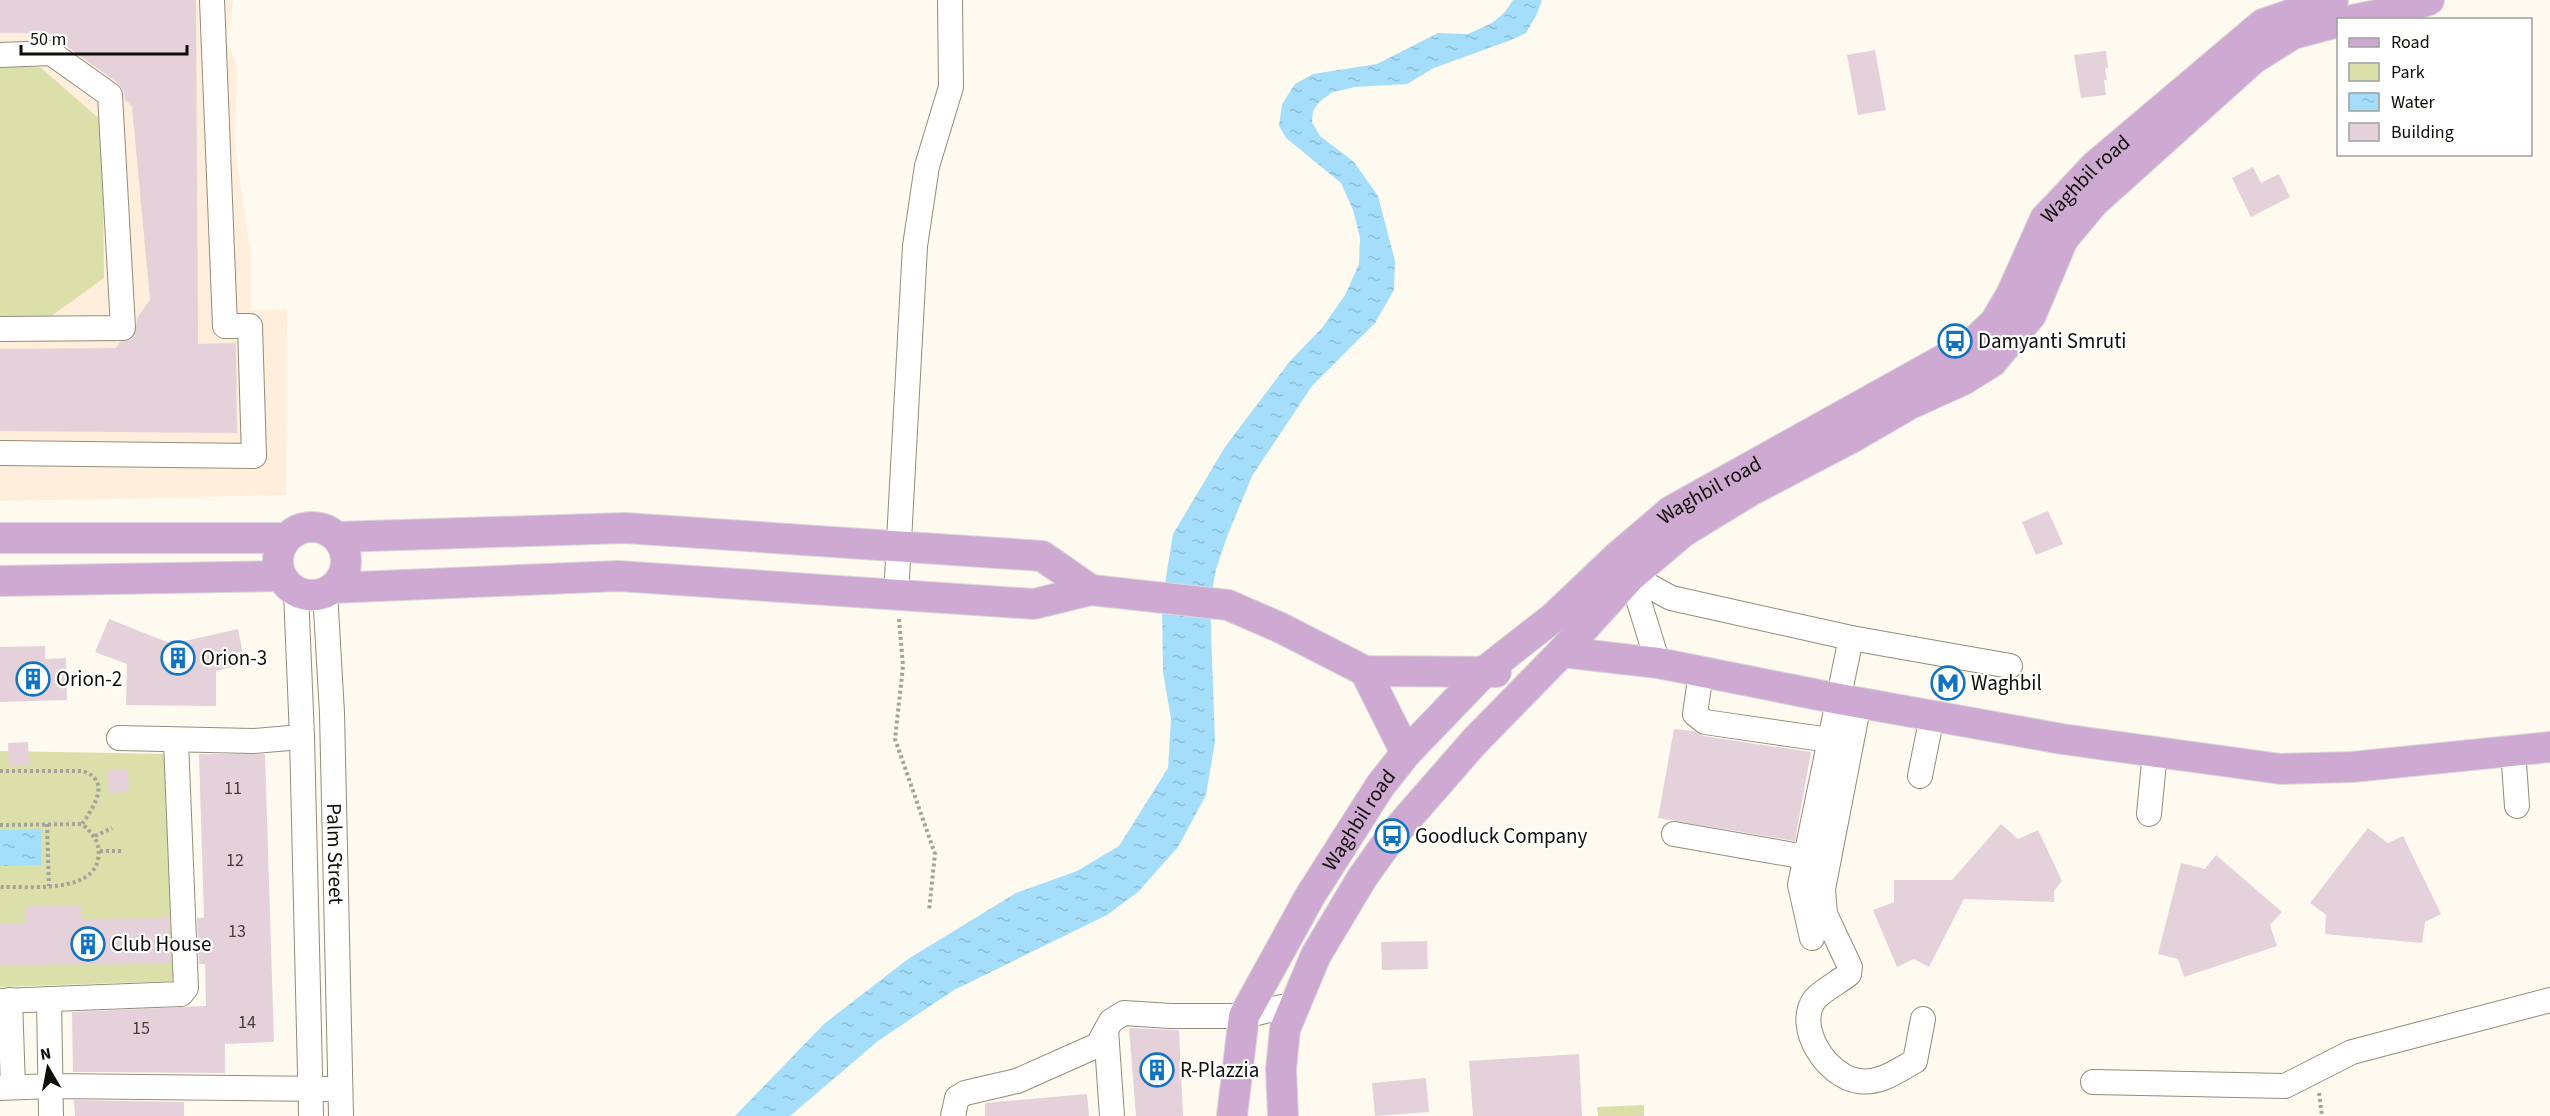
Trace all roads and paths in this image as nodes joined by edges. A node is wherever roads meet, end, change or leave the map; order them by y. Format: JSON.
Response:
{"nodes":[{"id":1,"x":212,"y":0,"type":"edge"},
{"id":2,"x":950,"y":0,"type":"edge"},
{"id":3,"x":2333,"y":0,"type":"edge"},
{"id":4,"x":2429,"y":0,"type":"edge"},
{"id":5,"x":2391,"y":6,"type":"edge"},
{"id":6,"x":2358,"y":18,"type":"edge"},
{"id":7,"x":2337,"y":22,"type":"edge"},
{"id":8,"x":2266,"y":37,"type":"junction"},
{"id":9,"x":0,"y":55,"type":"edge"},
{"id":10,"x":0,"y":329,"type":"edge"},
{"id":11,"x":0,"y":453,"type":"edge"},
{"id":12,"x":336,"y":537,"type":"junction"},
{"id":13,"x":0,"y":538,"type":"edge"},
{"id":14,"x":285,"y":538,"type":"junction"},
{"id":15,"x":898,"y":548,"type":"junction"},
{"id":16,"x":1623,"y":567,"type":"junction"},
{"id":17,"x":0,"y":581,"type":"edge"},
{"id":18,"x":288,"y":584,"type":"junction"},
{"id":19,"x":329,"y":590,"type":"junction"},
{"id":20,"x":1091,"y":590,"type":"junction"},
{"id":21,"x":896,"y":596,"type":"junction"},
{"id":22,"x":1851,"y":638,"type":"junction"},
{"id":23,"x":1562,"y":652,"type":"junction"},
{"id":24,"x":1658,"y":663,"type":"junction"},
{"id":25,"x":2010,"y":666,"type":"dead end"},
{"id":26,"x":1365,"y":671,"type":"junction"},
{"id":27,"x":1485,"y":671,"type":"junction"},
{"id":28,"x":1701,"y":672,"type":"junction"},
{"id":29,"x":1540,"y":674,"type":"junction"},
{"id":30,"x":1849,"y":701,"type":"junction"},
{"id":31,"x":1932,"y":716,"type":"junction"},
{"id":32,"x":302,"y":737,"type":"junction"},
{"id":33,"x":119,"y":738,"type":"dead end"},
{"id":34,"x":1830,"y":740,"type":"junction"},
{"id":35,"x":176,"y":741,"type":"junction"},
{"id":36,"x":2550,"y":747,"type":"edge"},
{"id":37,"x":2513,"y":750,"type":"junction"},
{"id":38,"x":2155,"y":752,"type":"junction"},
{"id":39,"x":1400,"y":761,"type":"junction"},
{"id":40,"x":0,"y":771,"type":"edge"},
{"id":41,"x":1920,"y":776,"type":"dead end"},
{"id":42,"x":1426,"y":796,"type":"junction"},
{"id":43,"x":2517,"y":806,"type":"dead end"},
{"id":44,"x":2149,"y":814,"type":"dead end"},
{"id":45,"x":47,"y":824,"type":"junction"},
{"id":46,"x":82,"y":824,"type":"junction"},
{"id":47,"x":0,"y":825,"type":"edge"},
{"id":48,"x":112,"y":828,"type":"dead end"},
{"id":49,"x":1674,"y":834,"type":"dead end"},
{"id":50,"x":95,"y":836,"type":"junction"},
{"id":51,"x":100,"y":851,"type":"junction"},
{"id":52,"x":123,"y":851,"type":"dead end"},
{"id":53,"x":1806,"y":856,"type":"junction"},
{"id":54,"x":49,"y":886,"type":"junction"},
{"id":55,"x":0,"y":887,"type":"edge"},
{"id":56,"x":929,"y":911,"type":"dead end"},
{"id":57,"x":1812,"y":938,"type":"dead end"},
{"id":58,"x":50,"y":999,"type":"junction"},
{"id":59,"x":5,"y":1000,"type":"edge"},
{"id":60,"x":2550,"y":1000,"type":"edge"},
{"id":61,"x":1295,"y":1004,"type":"junction"},
{"id":62,"x":1244,"y":1016,"type":"junction"},
{"id":63,"x":1923,"y":1019,"type":"dead end"},
{"id":64,"x":1106,"y":1030,"type":"junction"},
{"id":65,"x":2093,"y":1082,"type":"dead end"},
{"id":66,"x":52,"y":1086,"type":"junction"},
{"id":67,"x":6,"y":1087,"type":"edge"},
{"id":68,"x":312,"y":1088,"type":"junction"},
{"id":69,"x":339,"y":1089,"type":"junction"},
{"id":70,"x":51,"y":1116,"type":"edge"},
{"id":71,"x":311,"y":1116,"type":"edge"},
{"id":72,"x":341,"y":1116,"type":"edge"},
{"id":73,"x":952,"y":1116,"type":"edge"},
{"id":74,"x":1112,"y":1116,"type":"edge"},
{"id":75,"x":1232,"y":1116,"type":"edge"},
{"id":76,"x":1283,"y":1116,"type":"edge"}],
"edges":[{"from":1,"to":11,"type":"street"},
{"from":2,"to":15,"type":"street"},
{"from":3,"to":8,"type":"main road","name":"Waghbil road"},
{"from":4,"to":5,"type":"main road"},
{"from":5,"to":6,"type":"main road"},
{"from":7,"to":8,"type":"main road","name":"Waghbil road"},
{"from":8,"to":16,"type":"main road","name":"Waghbil road"},
{"from":9,"to":10,"type":"street"},
{"from":12,"to":14,"type":"main road"},
{"from":12,"to":15,"type":"main road"},
{"from":12,"to":19,"type":"main road"},
{"from":13,"to":14,"type":"main road"},
{"from":14,"to":18,"type":"main road"},
{"from":15,"to":20,"type":"main road"},
{"from":15,"to":21,"type":"street"},
{"from":16,"to":22,"type":"street"},
{"from":16,"to":23,"type":"main road","name":"Waghbil road"},
{"from":16,"to":24,"type":"street"},
{"from":16,"to":27,"type":"main road","name":"Waghbil road"},
{"from":17,"to":18,"type":"main road"},
{"from":18,"to":19,"type":"main road"},
{"from":18,"to":32,"type":"street"},
{"from":19,"to":21,"type":"main road"},
{"from":19,"to":69,"type":"street","name":"Palm Street"},
{"from":20,"to":21,"type":"main road"},
{"from":20,"to":26,"type":"main road"},
{"from":21,"to":56,"type":"path"},
{"from":22,"to":25,"type":"street"},
{"from":22,"to":30,"type":"street"},
{"from":23,"to":24,"type":"main road"},
{"from":23,"to":29,"type":"main road","name":"Waghbil road"},
{"from":24,"to":28,"type":"main road"},
{"from":26,"to":27,"type":"main road"},
{"from":26,"to":39,"type":"main road"},
{"from":27,"to":29,"type":"main road"},
{"from":27,"to":39,"type":"main road","name":"Waghbil road"},
{"from":28,"to":30,"type":"main road"},
{"from":28,"to":34,"type":"street"},
{"from":29,"to":42,"type":"main road","name":"Waghbil road"},
{"from":30,"to":31,"type":"main road"},
{"from":30,"to":34,"type":"street"},
{"from":30,"to":63,"type":"street"},
{"from":31,"to":38,"type":"main road"},
{"from":31,"to":41,"type":"street"},
{"from":32,"to":35,"type":"street"},
{"from":32,"to":68,"type":"street"},
{"from":33,"to":35,"type":"street"},
{"from":34,"to":53,"type":"street"},
{"from":35,"to":58,"type":"street"},
{"from":36,"to":37,"type":"main road"},
{"from":37,"to":38,"type":"main road"},
{"from":37,"to":43,"type":"street"},
{"from":38,"to":44,"type":"street"},
{"from":39,"to":42,"type":"main road"},
{"from":39,"to":62,"type":"main road","name":"Waghbil road"},
{"from":40,"to":46,"type":"path"},
{"from":42,"to":61,"type":"main road","name":"Waghbil road"},
{"from":45,"to":46,"type":"path"},
{"from":45,"to":47,"type":"path"},
{"from":45,"to":54,"type":"path"},
{"from":46,"to":50,"type":"path"},
{"from":48,"to":50,"type":"path"},
{"from":49,"to":53,"type":"street"},
{"from":50,"to":51,"type":"path"},
{"from":51,"to":52,"type":"path"},
{"from":51,"to":54,"type":"path"},
{"from":53,"to":57,"type":"street"},
{"from":54,"to":55,"type":"path"},
{"from":58,"to":59,"type":"street"},
{"from":58,"to":66,"type":"street"},
{"from":59,"to":67,"type":"street"},
{"from":60,"to":65,"type":"street"},
{"from":61,"to":62,"type":"street"},
{"from":61,"to":76,"type":"main road","name":"Waghbil road"},
{"from":62,"to":64,"type":"street"},
{"from":62,"to":75,"type":"main road","name":"Waghbil road"},
{"from":64,"to":73,"type":"street"},
{"from":64,"to":74,"type":"street"},
{"from":66,"to":67,"type":"street"},
{"from":66,"to":68,"type":"street"},
{"from":66,"to":70,"type":"street"},
{"from":68,"to":69,"type":"street"},
{"from":68,"to":71,"type":"street"},
{"from":69,"to":72,"type":"street","name":"Palm Street"}]}
